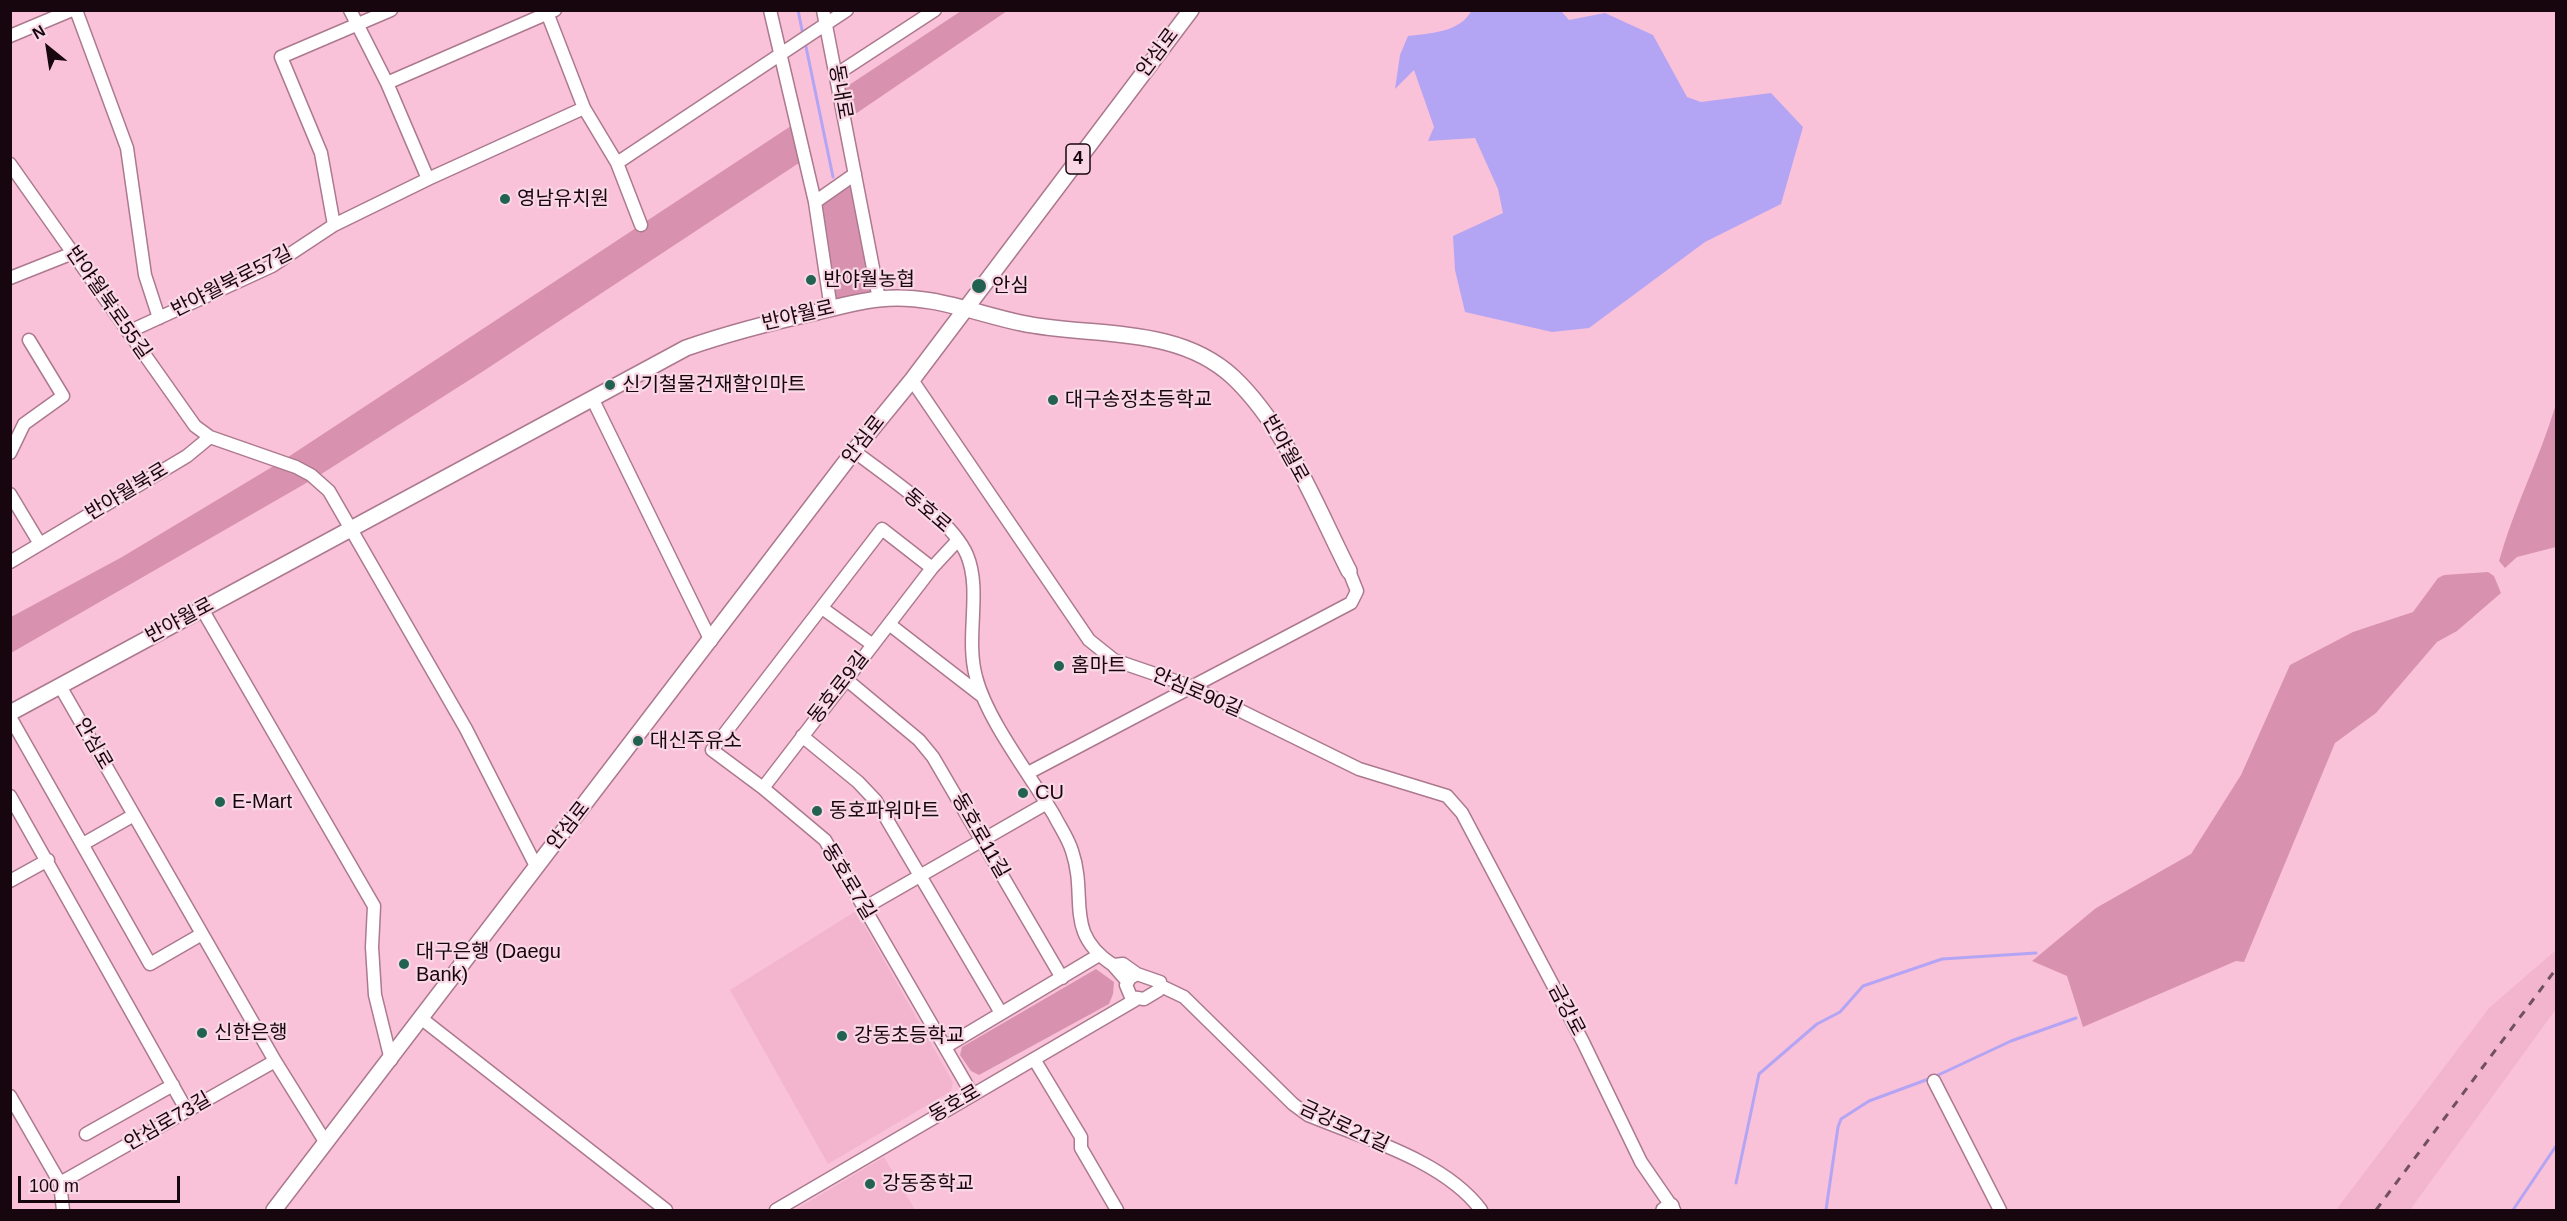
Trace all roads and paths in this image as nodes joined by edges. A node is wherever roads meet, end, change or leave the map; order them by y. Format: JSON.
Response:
{"nodes":[{"id":1,"x":74,"y":10,"type":"edge"},
{"id":2,"x":350,"y":10,"type":"edge"},
{"id":3,"x":391,"y":10,"type":"edge"},
{"id":4,"x":770,"y":10,"type":"edge"},
{"id":5,"x":823,"y":10,"type":"edge"},
{"id":6,"x":847,"y":10,"type":"edge"},
{"id":7,"x":935,"y":10,"type":"edge"},
{"id":8,"x":550,"y":12,"type":"edge"},
{"id":9,"x":1187,"y":12,"type":"edge"},
{"id":10,"x":826,"y":24,"type":"junction"},
{"id":11,"x":357,"y":25,"type":"junction"},
{"id":12,"x":10,"y":36,"type":"edge"},
{"id":13,"x":781,"y":54,"type":"junction"},
{"id":14,"x":837,"y":74,"type":"junction"},
{"id":15,"x":387,"y":83,"type":"junction"},
{"id":16,"x":585,"y":108,"type":"junction"},
{"id":17,"x":10,"y":164,"type":"edge"},
{"id":18,"x":617,"y":164,"type":"junction"},
{"id":19,"x":855,"y":174,"type":"junction"},
{"id":20,"x":428,"y":178,"type":"junction"},
{"id":21,"x":815,"y":202,"type":"junction"},
{"id":22,"x":334,"y":225,"type":"junction"},
{"id":23,"x":641,"y":225,"type":"dead end"},
{"id":24,"x":73,"y":253,"type":"junction"},
{"id":25,"x":10,"y":278,"type":"edge"},
{"id":26,"x":879,"y":299,"type":"junction"},
{"id":27,"x":966,"y":307,"type":"junction"},
{"id":28,"x":831,"y":309,"type":"junction"},
{"id":29,"x":159,"y":318,"type":"junction"},
{"id":30,"x":128,"y":332,"type":"junction"},
{"id":31,"x":29,"y":340,"type":"dead end"},
{"id":32,"x":912,"y":380,"type":"junction"},
{"id":33,"x":592,"y":398,"type":"junction"},
{"id":34,"x":210,"y":437,"type":"junction"},
{"id":35,"x":854,"y":451,"type":"junction"},
{"id":36,"x":10,"y":453,"type":"edge"},
{"id":37,"x":10,"y":494,"type":"edge"},
{"id":38,"x":351,"y":529,"type":"junction"},
{"id":39,"x":958,"y":540,"type":"junction"},
{"id":40,"x":40,"y":544,"type":"junction"},
{"id":41,"x":10,"y":562,"type":"edge"},
{"id":42,"x":932,"y":568,"type":"junction"},
{"id":43,"x":1348,"y":571,"type":"joint"},
{"id":44,"x":822,"y":608,"type":"junction"},
{"id":45,"x":202,"y":609,"type":"junction"},
{"id":46,"x":889,"y":624,"type":"junction"},
{"id":47,"x":711,"y":641,"type":"junction"},
{"id":48,"x":873,"y":645,"type":"junction"},
{"id":49,"x":847,"y":680,"type":"junction"},
{"id":50,"x":60,"y":686,"type":"junction"},
{"id":51,"x":1190,"y":687,"type":"junction"},
{"id":52,"x":982,"y":696,"type":"junction"},
{"id":53,"x":10,"y":715,"type":"edge"},
{"id":54,"x":802,"y":736,"type":"junction"},
{"id":55,"x":1028,"y":773,"type":"junction"},
{"id":56,"x":763,"y":788,"type":"junction"},
{"id":57,"x":10,"y":796,"type":"edge"},
{"id":58,"x":1047,"y":803,"type":"junction"},
{"id":59,"x":1462,"y":813,"type":"joint"},
{"id":60,"x":134,"y":815,"type":"junction"},
{"id":61,"x":982,"y":840,"type":"junction"},
{"id":62,"x":83,"y":844,"type":"junction"},
{"id":63,"x":48,"y":860,"type":"junction"},
{"id":64,"x":537,"y":868,"type":"junction"},
{"id":65,"x":922,"y":876,"type":"junction"},
{"id":66,"x":10,"y":881,"type":"edge"},
{"id":67,"x":864,"y":908,"type":"junction"},
{"id":68,"x":202,"y":934,"type":"junction"},
{"id":69,"x":1099,"y":955,"type":"junction"},
{"id":70,"x":1132,"y":977,"type":"junction"},
{"id":71,"x":1062,"y":978,"type":"junction"},
{"id":72,"x":1161,"y":986,"type":"junction"},
{"id":73,"x":1135,"y":1000,"type":"junction"},
{"id":74,"x":1001,"y":1013,"type":"junction"},
{"id":75,"x":422,"y":1019,"type":"junction"},
{"id":76,"x":945,"y":1047,"type":"junction"},
{"id":77,"x":1034,"y":1059,"type":"junction"},
{"id":78,"x":391,"y":1060,"type":"junction"},
{"id":79,"x":275,"y":1061,"type":"junction"},
{"id":80,"x":1934,"y":1081,"type":"dead end"},
{"id":81,"x":173,"y":1085,"type":"junction"},
{"id":82,"x":972,"y":1094,"type":"junction"},
{"id":83,"x":10,"y":1096,"type":"edge"},
{"id":84,"x":187,"y":1111,"type":"junction"},
{"id":85,"x":86,"y":1134,"type":"dead end"},
{"id":86,"x":326,"y":1143,"type":"junction"},
{"id":87,"x":60,"y":1183,"type":"junction"},
{"id":88,"x":1670,"y":1209,"type":"edge"},
{"id":89,"x":63,"y":1210,"type":"edge"},
{"id":90,"x":274,"y":1210,"type":"edge"},
{"id":91,"x":666,"y":1210,"type":"edge"},
{"id":92,"x":776,"y":1210,"type":"edge"},
{"id":93,"x":1117,"y":1210,"type":"edge"},
{"id":94,"x":1481,"y":1210,"type":"edge"},
{"id":95,"x":2000,"y":1210,"type":"edge"}],
"edges":[{"from":1,"to":12,"type":"street"},
{"from":1,"to":29,"type":"street"},
{"from":2,"to":11,"type":"street"},
{"from":3,"to":11,"type":"street"},
{"from":4,"to":13,"type":"street"},
{"from":5,"to":10,"type":"street","name":"동내로"},
{"from":6,"to":10,"type":"street"},
{"from":7,"to":14,"type":"street"},
{"from":8,"to":15,"type":"street"},
{"from":8,"to":16,"type":"street"},
{"from":9,"to":27,"type":"main road","name":"안심로","number":"4"},
{"from":10,"to":13,"type":"street"},
{"from":10,"to":14,"type":"street","name":"동내로"},
{"from":11,"to":15,"type":"street"},
{"from":11,"to":22,"type":"street"},
{"from":13,"to":18,"type":"street"},
{"from":13,"to":21,"type":"street"},
{"from":14,"to":19,"type":"street","name":"동내로"},
{"from":15,"to":20,"type":"street"},
{"from":16,"to":18,"type":"street"},
{"from":16,"to":20,"type":"street","name":"반야월북로57길"},
{"from":17,"to":24,"type":"street","name":"반야월북로55길"},
{"from":18,"to":23,"type":"street"},
{"from":19,"to":21,"type":"street"},
{"from":19,"to":26,"type":"street","name":"동내로"},
{"from":20,"to":22,"type":"street","name":"반야월북로57길"},
{"from":21,"to":28,"type":"street"},
{"from":22,"to":29,"type":"street","name":"반야월북로57길"},
{"from":24,"to":25,"type":"street"},
{"from":24,"to":30,"type":"street","name":"반야월북로55길"},
{"from":26,"to":27,"type":"main road","name":"반야월로"},
{"from":26,"to":28,"type":"main road","name":"반야월로"},
{"from":27,"to":32,"type":"main road","name":"안심로","number":"4"},
{"from":27,"to":43,"type":"main road","name":"반야월로"},
{"from":28,"to":33,"type":"main road","name":"반야월로"},
{"from":29,"to":30,"type":"street","name":"반야월북로57길"},
{"from":30,"to":34,"type":"street","name":"반야월북로55길"},
{"from":31,"to":36,"type":"street"},
{"from":32,"to":35,"type":"main road","name":"안심로","number":"4"},
{"from":32,"to":51,"type":"street","name":"안심로90길"},
{"from":33,"to":38,"type":"main road","name":"반야월로"},
{"from":33,"to":47,"type":"street"},
{"from":34,"to":38,"type":"street"},
{"from":34,"to":40,"type":"street","name":"반야월북로"},
{"from":35,"to":39,"type":"street","name":"동호로"},
{"from":35,"to":47,"type":"main road","name":"안심로","number":"4"},
{"from":37,"to":40,"type":"street"},
{"from":38,"to":45,"type":"main road","name":"반야월로"},
{"from":38,"to":64,"type":"street","name":"안심로"},
{"from":39,"to":42,"type":"street","name":"동호로9길"},
{"from":39,"to":52,"type":"street","name":"동호로"},
{"from":40,"to":41,"type":"street","name":"반야월북로"},
{"from":42,"to":44,"type":"street","name":"동호로7길"},
{"from":42,"to":46,"type":"street","name":"동호로9길"},
{"from":43,"to":51,"type":"street"},
{"from":44,"to":48,"type":"street"},
{"from":44,"to":56,"type":"street","name":"동호로7길"},
{"from":45,"to":50,"type":"main road","name":"반야월로"},
{"from":45,"to":78,"type":"street"},
{"from":46,"to":48,"type":"street","name":"동호로9길"},
{"from":46,"to":52,"type":"street","name":"동호로"},
{"from":47,"to":64,"type":"main road","name":"안심로","number":"4"},
{"from":48,"to":49,"type":"street","name":"동호로9길"},
{"from":49,"to":54,"type":"street","name":"동호로9길"},
{"from":49,"to":61,"type":"street","name":"동호로11길"},
{"from":50,"to":53,"type":"main road","name":"반야월로"},
{"from":50,"to":60,"type":"street","name":"안심로"},
{"from":51,"to":55,"type":"street"},
{"from":51,"to":59,"type":"street","name":"안심로90길"},
{"from":52,"to":55,"type":"street","name":"동호로"},
{"from":53,"to":62,"type":"street"},
{"from":54,"to":56,"type":"street"},
{"from":54,"to":65,"type":"street","name":"동호로9길"},
{"from":55,"to":58,"type":"street","name":"동호로"},
{"from":56,"to":67,"type":"street","name":"동호로7길"},
{"from":57,"to":63,"type":"street"},
{"from":58,"to":61,"type":"street"},
{"from":58,"to":69,"type":"street","name":"동호로"},
{"from":59,"to":88,"type":"street","name":"금강로"},
{"from":60,"to":62,"type":"street"},
{"from":60,"to":68,"type":"street","name":"안심로"},
{"from":61,"to":65,"type":"street"},
{"from":61,"to":71,"type":"street","name":"동호로11길"},
{"from":62,"to":68,"type":"street"},
{"from":63,"to":66,"type":"street"},
{"from":63,"to":81,"type":"street"},
{"from":64,"to":75,"type":"main road","name":"안심로","number":"4"},
{"from":65,"to":67,"type":"street"},
{"from":65,"to":74,"type":"street","name":"동호로9길"},
{"from":67,"to":76,"type":"street","name":"동호로7길"},
{"from":68,"to":79,"type":"street","name":"안심로"},
{"from":69,"to":70,"type":"street","name":"동호로"},
{"from":69,"to":71,"type":"street"},
{"from":70,"to":72,"type":"street","name":"금강로21길"},
{"from":70,"to":73,"type":"street"},
{"from":71,"to":74,"type":"street"},
{"from":72,"to":73,"type":"street","name":"동호로"},
{"from":72,"to":94,"type":"street","name":"금강로21길"},
{"from":73,"to":77,"type":"street","name":"동호로"},
{"from":74,"to":76,"type":"street"},
{"from":75,"to":78,"type":"main road","name":"안심로","number":"4"},
{"from":75,"to":91,"type":"street"},
{"from":76,"to":82,"type":"street","name":"동호로7길"},
{"from":77,"to":82,"type":"street","name":"동호로"},
{"from":77,"to":93,"type":"street"},
{"from":78,"to":86,"type":"main road","name":"안심로","number":"4"},
{"from":79,"to":84,"type":"street","name":"안심로73길"},
{"from":79,"to":86,"type":"street","name":"안심로"},
{"from":80,"to":95,"type":"street"},
{"from":81,"to":84,"type":"street"},
{"from":81,"to":85,"type":"street"},
{"from":82,"to":92,"type":"street","name":"동호로"},
{"from":83,"to":87,"type":"street"},
{"from":84,"to":87,"type":"street","name":"안심로73길"},
{"from":86,"to":90,"type":"main road","name":"안심로","number":"4"},
{"from":87,"to":89,"type":"street"}]}
